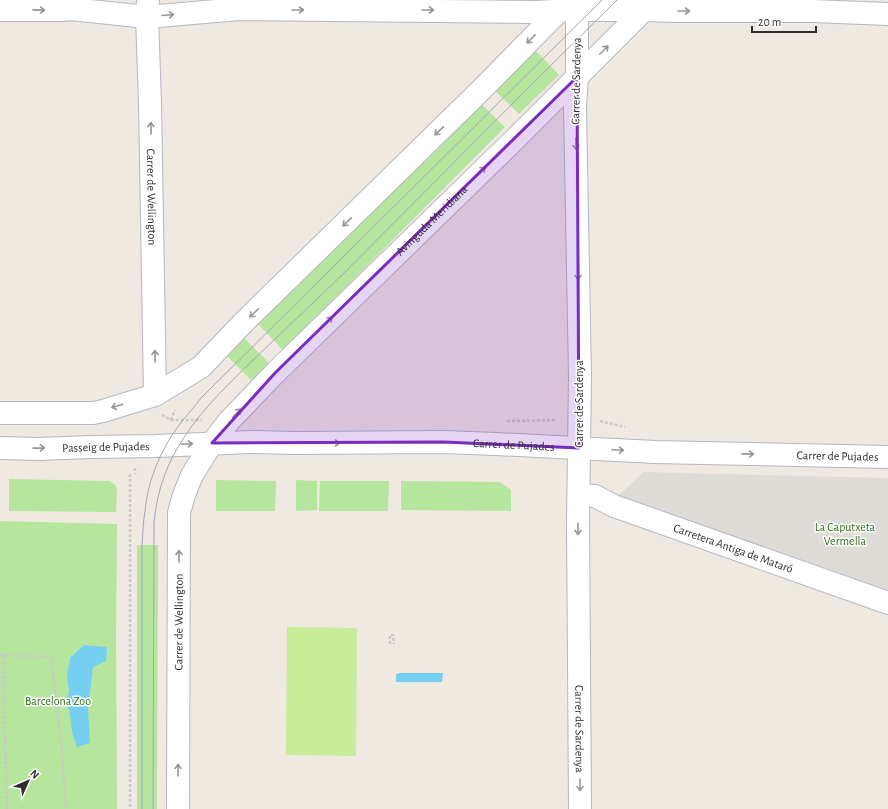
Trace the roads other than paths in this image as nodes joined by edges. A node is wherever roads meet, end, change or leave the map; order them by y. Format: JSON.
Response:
{"nodes":[{"id":1,"x":571,"y":5,"type":"edge"},
{"id":2,"x":650,"y":5,"type":"edge"},
{"id":3,"x":148,"y":8,"type":"edge"},
{"id":4,"x":0,"y":10,"type":"edge"},
{"id":5,"x":888,"y":14,"type":"edge"},
{"id":6,"x":577,"y":77,"type":"junction"},
{"id":7,"x":157,"y":404,"type":"junction"},
{"id":8,"x":0,"y":413,"type":"edge"},
{"id":9,"x":212,"y":443,"type":"junction"},
{"id":10,"x":0,"y":448,"type":"edge"},
{"id":11,"x":579,"y":448,"type":"junction"},
{"id":12,"x":888,"y":457,"type":"edge"},
{"id":13,"x":579,"y":495,"type":"junction"},
{"id":14,"x":888,"y":603,"type":"edge"},
{"id":15,"x":178,"y":809,"type":"edge"},
{"id":16,"x":580,"y":809,"type":"edge"}],
"edges":[{"from":1,"to":2,"type":"street"},
{"from":3,"to":1,"type":"street","one_way":true},
{"from":1,"to":6,"type":"street","name":"Carrer de Sardenya"},
{"from":1,"to":7,"type":"street","one_way":true},
{"from":2,"to":5,"type":"street","one_way":true},
{"from":6,"to":2,"type":"street","name":"Avinguda Meridiana","one_way":true},
{"from":4,"to":3,"type":"street","one_way":true},
{"from":7,"to":3,"type":"street","name":"Carrer de Wellington","one_way":true},
{"from":9,"to":6,"type":"street","name":"Avinguda Meridiana","one_way":true},
{"from":6,"to":11,"type":"street","name":"Carrer de Sardenya","one_way":true},
{"from":7,"to":8,"type":"street","one_way":true},
{"from":10,"to":9,"type":"street","name":"Passeig de Pujades","one_way":true},
{"from":9,"to":11,"type":"street","name":"Carrer de Pujades","one_way":true},
{"from":15,"to":9,"type":"street","name":"Carrer de Wellington","one_way":true},
{"from":11,"to":12,"type":"street","name":"Carrer de Pujades","one_way":true},
{"from":11,"to":13,"type":"street","name":"Carrer de Sardenya"},
{"from":13,"to":14,"type":"street","name":"Carretera Antiga de Mataró"},
{"from":13,"to":16,"type":"street","name":"Carrer de Sardenya","one_way":true}]}
